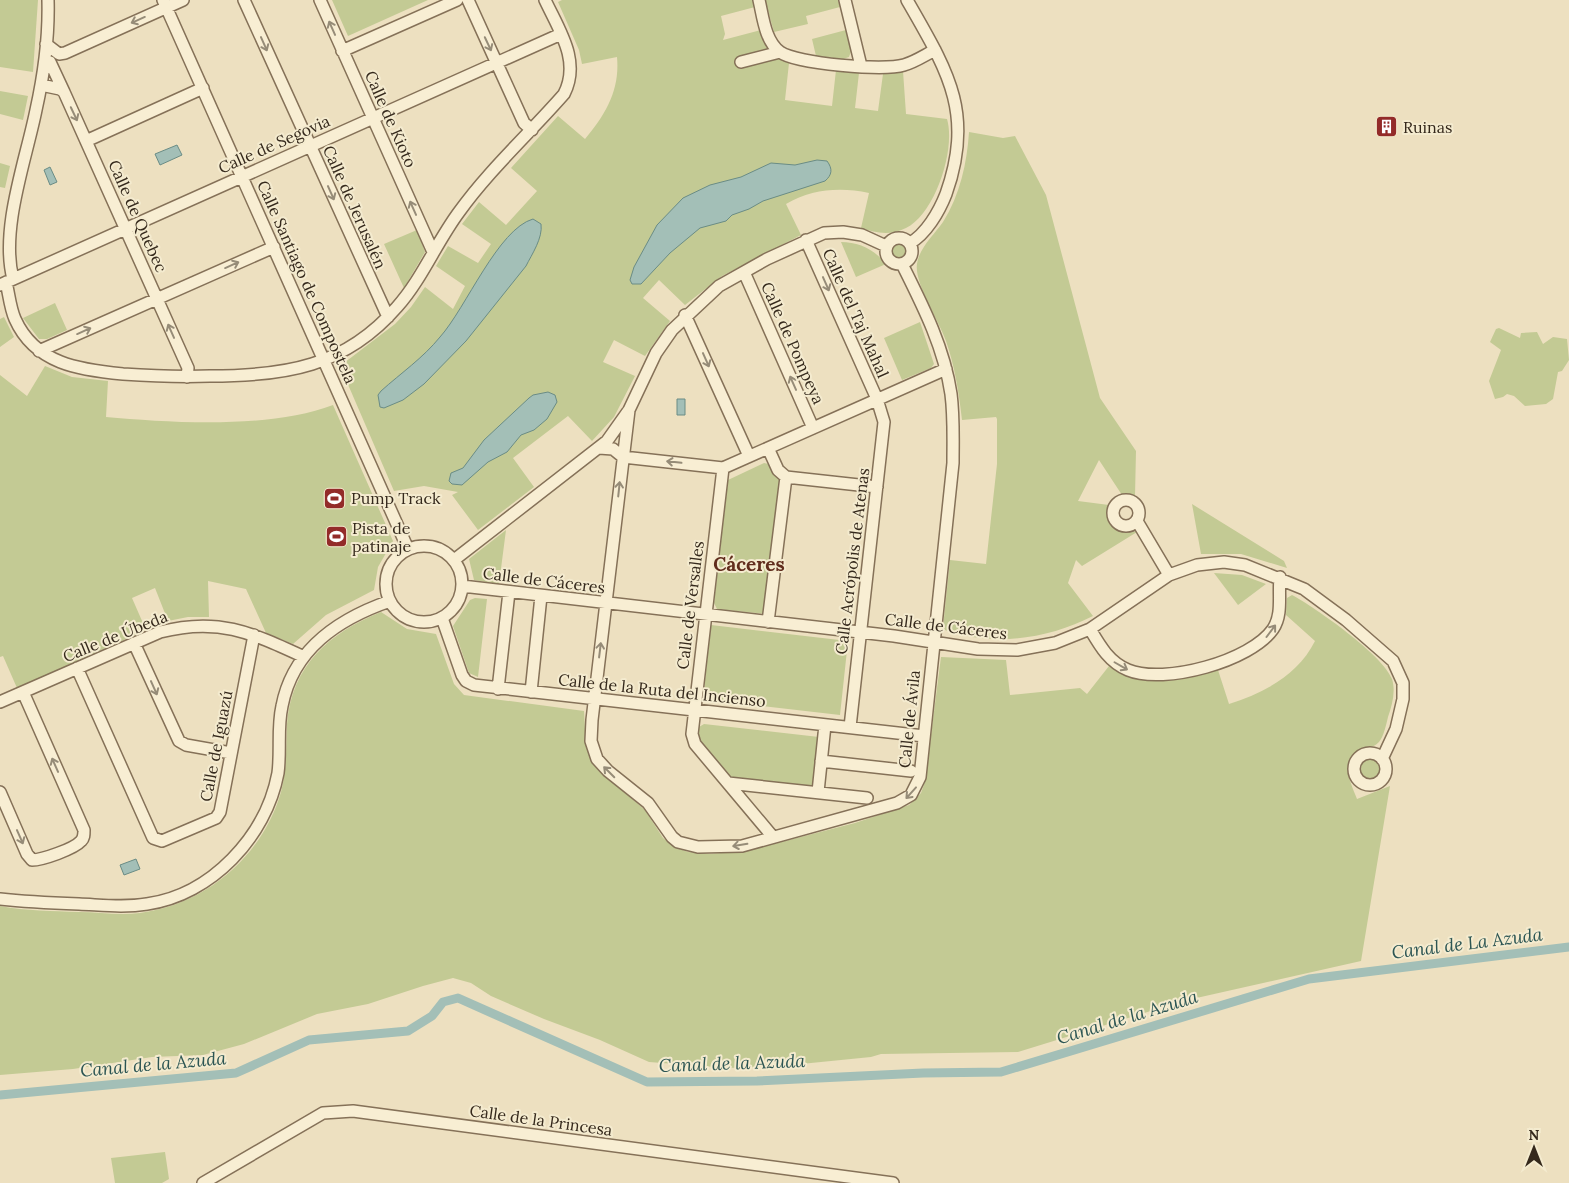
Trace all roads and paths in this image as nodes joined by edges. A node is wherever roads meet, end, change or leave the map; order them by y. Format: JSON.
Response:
{"nodes":[{"id":1,"x":48,"y":0,"type":"edge"},
{"id":2,"x":183,"y":0,"type":"edge"},
{"id":3,"x":244,"y":0,"type":"edge"},
{"id":4,"x":320,"y":0,"type":"edge"},
{"id":5,"x":457,"y":0,"type":"edge"},
{"id":6,"x":468,"y":0,"type":"edge"},
{"id":7,"x":545,"y":0,"type":"edge"},
{"id":8,"x":759,"y":0,"type":"edge"},
{"id":9,"x":845,"y":0,"type":"edge"},
{"id":10,"x":907,"y":0,"type":"edge"},
{"id":11,"x":165,"y":4,"type":"edge"},
{"id":12,"x":561,"y":34,"type":"junction"},
{"id":13,"x":46,"y":44,"type":"junction"},
{"id":14,"x":935,"y":50,"type":"junction"},
{"id":15,"x":342,"y":51,"type":"junction"},
{"id":16,"x":780,"y":52,"type":"junction"},
{"id":17,"x":51,"y":61,"type":"junction"},
{"id":18,"x":496,"y":62,"type":"junction"},
{"id":19,"x":741,"y":62,"type":"dead end"},
{"id":20,"x":861,"y":66,"type":"junction"},
{"id":21,"x":41,"y":85,"type":"junction"},
{"id":22,"x":203,"y":88,"type":"junction"},
{"id":23,"x":64,"y":92,"type":"junction"},
{"id":24,"x":373,"y":118,"type":"junction"},
{"id":25,"x":532,"y":130,"type":"junction"},
{"id":26,"x":86,"y":140,"type":"junction"},
{"id":27,"x":310,"y":146,"type":"junction"},
{"id":28,"x":242,"y":176,"type":"junction"},
{"id":29,"x":125,"y":229,"type":"junction"},
{"id":30,"x":806,"y":240,"type":"junction"},
{"id":31,"x":910,"y":243,"type":"junction"},
{"id":32,"x":886,"y":246,"type":"junction"},
{"id":33,"x":274,"y":247,"type":"junction"},
{"id":34,"x":433,"y":252,"type":"junction"},
{"id":35,"x":902,"y":264,"type":"junction"},
{"id":36,"x":744,"y":272,"type":"junction"},
{"id":37,"x":6,"y":282,"type":"edge"},
{"id":38,"x":157,"y":298,"type":"junction"},
{"id":39,"x":686,"y":315,"type":"junction"},
{"id":40,"x":388,"y":317,"type":"junction"},
{"id":41,"x":39,"y":351,"type":"junction"},
{"id":42,"x":324,"y":361,"type":"junction"},
{"id":43,"x":946,"y":369,"type":"junction"},
{"id":44,"x":187,"y":377,"type":"junction"},
{"id":45,"x":877,"y":399,"type":"junction"},
{"id":46,"x":629,"y":410,"type":"junction"},
{"id":47,"x":813,"y":428,"type":"junction"},
{"id":48,"x":599,"y":448,"type":"junction"},
{"id":49,"x":768,"y":448,"type":"junction"},
{"id":50,"x":749,"y":456,"type":"junction"},
{"id":51,"x":622,"y":457,"type":"junction"},
{"id":52,"x":723,"y":468,"type":"junction"},
{"id":53,"x":786,"y":477,"type":"junction"},
{"id":54,"x":877,"y":487,"type":"junction"},
{"id":55,"x":1137,"y":521,"type":"dead end"},
{"id":56,"x":408,"y":549,"type":"junction"},
{"id":57,"x":454,"y":560,"type":"junction"},
{"id":58,"x":1169,"y":575,"type":"junction"},
{"id":59,"x":1280,"y":578,"type":"junction"},
{"id":60,"x":462,"y":586,"type":"junction"},
{"id":61,"x":509,"y":592,"type":"junction"},
{"id":62,"x":541,"y":596,"type":"junction"},
{"id":63,"x":390,"y":601,"type":"junction"},
{"id":64,"x":606,"y":604,"type":"junction"},
{"id":65,"x":705,"y":615,"type":"junction"},
{"id":66,"x":442,"y":618,"type":"junction"},
{"id":67,"x":768,"y":622,"type":"junction"},
{"id":68,"x":1090,"y":629,"type":"junction"},
{"id":69,"x":860,"y":632,"type":"junction"},
{"id":70,"x":254,"y":635,"type":"junction"},
{"id":71,"x":933,"y":641,"type":"junction"},
{"id":72,"x":134,"y":643,"type":"junction"},
{"id":73,"x":302,"y":656,"type":"junction"},
{"id":74,"x":77,"y":668,"type":"junction"},
{"id":75,"x":498,"y":688,"type":"junction"},
{"id":76,"x":23,"y":692,"type":"junction"},
{"id":77,"x":531,"y":692,"type":"junction"},
{"id":78,"x":594,"y":699,"type":"junction"},
{"id":79,"x":0,"y":702,"type":"edge"},
{"id":80,"x":694,"y":709,"type":"junction"},
{"id":81,"x":825,"y":725,"type":"junction"},
{"id":82,"x":850,"y":728,"type":"junction"},
{"id":83,"x":923,"y":742,"type":"junction"},
{"id":84,"x":231,"y":753,"type":"junction"},
{"id":85,"x":1382,"y":759,"type":"dead end"},
{"id":86,"x":821,"y":761,"type":"junction"},
{"id":87,"x":911,"y":771,"type":"dead end"},
{"id":88,"x":728,"y":784,"type":"junction"},
{"id":89,"x":0,"y":792,"type":"edge"},
{"id":90,"x":818,"y":792,"type":"junction"},
{"id":91,"x":867,"y":798,"type":"dead end"},
{"id":92,"x":773,"y":837,"type":"junction"},
{"id":93,"x":0,"y":899,"type":"edge"},
{"id":94,"x":203,"y":1183,"type":"edge"},
{"id":95,"x":893,"y":1183,"type":"edge"}],
"edges":[{"from":1,"to":13,"type":"street"},
{"from":2,"to":11,"type":"street"},
{"from":3,"to":27,"type":"street","name":"Calle de Jerusalén","one_way":true},
{"from":15,"to":4,"type":"street","name":"Calle de Kioto","one_way":true},
{"from":5,"to":15,"type":"street"},
{"from":6,"to":18,"type":"street","one_way":true},
{"from":7,"to":12,"type":"street"},
{"from":8,"to":16,"type":"street"},
{"from":9,"to":20,"type":"street"},
{"from":10,"to":14,"type":"street"},
{"from":11,"to":17,"type":"street","one_way":true},
{"from":11,"to":22,"type":"street","name":"Calle Santiago de Compostela"},
{"from":12,"to":18,"type":"street","name":"Calle de Segovia"},
{"from":12,"to":25,"type":"street"},
{"from":13,"to":17,"type":"street"},
{"from":13,"to":17,"type":"street"},
{"from":14,"to":20,"type":"street"},
{"from":14,"to":31,"type":"street"},
{"from":15,"to":24,"type":"street","name":"Calle de Kioto"},
{"from":16,"to":19,"type":"street"},
{"from":16,"to":20,"type":"street"},
{"from":17,"to":21,"type":"street"},
{"from":17,"to":23,"type":"street","name":"Calle de Quebec"},
{"from":18,"to":24,"type":"street","name":"Calle de Segovia"},
{"from":18,"to":25,"type":"street"},
{"from":21,"to":23,"type":"street"},
{"from":21,"to":37,"type":"street"},
{"from":22,"to":26,"type":"street"},
{"from":22,"to":28,"type":"street","name":"Calle Santiago de Compostela"},
{"from":23,"to":26,"type":"street","name":"Calle de Quebec","one_way":true},
{"from":24,"to":27,"type":"street","name":"Calle de Segovia"},
{"from":34,"to":24,"type":"street","name":"Calle de Kioto","one_way":true},
{"from":25,"to":34,"type":"street"},
{"from":26,"to":29,"type":"street","name":"Calle de Quebec"},
{"from":27,"to":28,"type":"street","name":"Calle de Segovia"},
{"from":27,"to":40,"type":"street","name":"Calle de Jerusalén","one_way":true},
{"from":28,"to":29,"type":"street","name":"Calle de Segovia"},
{"from":28,"to":33,"type":"street","name":"Calle Santiago de Compostela"},
{"from":29,"to":37,"type":"street","name":"Calle de Segovia"},
{"from":29,"to":38,"type":"street","name":"Calle de Quebec"},
{"from":30,"to":32,"type":"street"},
{"from":30,"to":36,"type":"street"},
{"from":30,"to":45,"type":"street","name":"Calle del Taj Mahal","one_way":true},
{"from":31,"to":32,"type":"street"},
{"from":31,"to":35,"type":"street"},
{"from":32,"to":35,"type":"street"},
{"from":38,"to":33,"type":"street","one_way":true},
{"from":33,"to":42,"type":"street","name":"Calle Santiago de Compostela"},
{"from":34,"to":40,"type":"street"},
{"from":35,"to":43,"type":"street","name":"Calle de Ávila"},
{"from":36,"to":39,"type":"street"},
{"from":47,"to":36,"type":"street","name":"Calle de Pompeya","one_way":true},
{"from":37,"to":41,"type":"street"},
{"from":41,"to":38,"type":"street","one_way":true},
{"from":44,"to":38,"type":"street","name":"Calle de Quebec","one_way":true},
{"from":39,"to":46,"type":"street"},
{"from":39,"to":50,"type":"street","one_way":true},
{"from":40,"to":42,"type":"street"},
{"from":41,"to":44,"type":"street"},
{"from":42,"to":44,"type":"street"},
{"from":42,"to":56,"type":"street","name":"Calle Santiago de Compostela"},
{"from":43,"to":45,"type":"street"},
{"from":43,"to":71,"type":"street","name":"Calle de Ávila"},
{"from":45,"to":47,"type":"street"},
{"from":45,"to":54,"type":"street","name":"Calle Acrópolis de Atenas"},
{"from":46,"to":48,"type":"street"},
{"from":46,"to":51,"type":"street","name":"Calle de Ávila"},
{"from":47,"to":49,"type":"street"},
{"from":48,"to":51,"type":"street"},
{"from":48,"to":57,"type":"street"},
{"from":49,"to":50,"type":"street"},
{"from":49,"to":53,"type":"street"},
{"from":50,"to":52,"type":"street"},
{"from":52,"to":51,"type":"street","one_way":true},
{"from":64,"to":51,"type":"street","name":"Calle de Ávila","one_way":true},
{"from":52,"to":65,"type":"street","name":"Calle de Versalles"},
{"from":53,"to":54,"type":"street"},
{"from":53,"to":67,"type":"street"},
{"from":54,"to":69,"type":"street","name":"Calle Acrópolis de Atenas"},
{"from":55,"to":58,"type":"street"},
{"from":56,"to":57,"type":"street"},
{"from":56,"to":63,"type":"street"},
{"from":57,"to":60,"type":"street"},
{"from":58,"to":59,"type":"street","name":"Calle de Cáceres"},
{"from":58,"to":68,"type":"street","name":"Calle de Cáceres"},
{"from":68,"to":59,"type":"street","one_way":true},
{"from":59,"to":85,"type":"street","name":"Calle de Cáceres"},
{"from":60,"to":61,"type":"street","name":"Calle de Cáceres"},
{"from":60,"to":66,"type":"street"},
{"from":61,"to":62,"type":"street","name":"Calle de Cáceres"},
{"from":61,"to":75,"type":"street"},
{"from":62,"to":64,"type":"street","name":"Calle de Cáceres"},
{"from":62,"to":77,"type":"street"},
{"from":63,"to":66,"type":"street"},
{"from":63,"to":73,"type":"street"},
{"from":64,"to":65,"type":"street","name":"Calle de Cáceres"},
{"from":78,"to":64,"type":"street","name":"Calle de Ávila","one_way":true},
{"from":65,"to":67,"type":"street","name":"Calle de Cáceres"},
{"from":65,"to":80,"type":"street","name":"Calle de Versalles"},
{"from":66,"to":75,"type":"street","name":"Calle de la Ruta del Incienso"},
{"from":67,"to":69,"type":"street","name":"Calle de Cáceres"},
{"from":68,"to":71,"type":"street","name":"Calle de Cáceres"},
{"from":69,"to":71,"type":"street","name":"Calle de Cáceres"},
{"from":69,"to":82,"type":"street","name":"Calle Acrópolis de Atenas"},
{"from":70,"to":72,"type":"street","name":"Calle de Úbeda"},
{"from":70,"to":73,"type":"street","name":"Calle de Úbeda"},
{"from":70,"to":84,"type":"street","name":"Calle de Iguazú"},
{"from":71,"to":83,"type":"street","name":"Calle de Ávila"},
{"from":72,"to":74,"type":"street","name":"Calle de Úbeda"},
{"from":72,"to":84,"type":"street","one_way":true},
{"from":73,"to":93,"type":"street"},
{"from":74,"to":76,"type":"street","name":"Calle de Úbeda"},
{"from":74,"to":84,"type":"street","name":"Calle de Iguazú"},
{"from":75,"to":77,"type":"street","name":"Calle de la Ruta del Incienso"},
{"from":76,"to":79,"type":"street","name":"Calle de Úbeda"},
{"from":89,"to":76,"type":"street","one_way":true},
{"from":77,"to":78,"type":"street","name":"Calle de la Ruta del Incienso"},
{"from":78,"to":80,"type":"street","name":"Calle de la Ruta del Incienso"},
{"from":92,"to":78,"type":"street","name":"Calle de Ávila","one_way":true},
{"from":80,"to":81,"type":"street","name":"Calle de la Ruta del Incienso"},
{"from":80,"to":88,"type":"street","name":"Calle de Versalles"},
{"from":81,"to":82,"type":"street","name":"Calle de la Ruta del Incienso"},
{"from":81,"to":86,"type":"street"},
{"from":82,"to":83,"type":"street","name":"Calle de la Ruta del Incienso"},
{"from":83,"to":92,"type":"street","name":"Calle de Ávila","one_way":true},
{"from":86,"to":87,"type":"street"},
{"from":86,"to":90,"type":"street"},
{"from":88,"to":90,"type":"street"},
{"from":88,"to":92,"type":"street","name":"Calle de Versalles"},
{"from":90,"to":91,"type":"street"},
{"from":94,"to":95,"type":"street","name":"Calle de la Princesa"}]}
